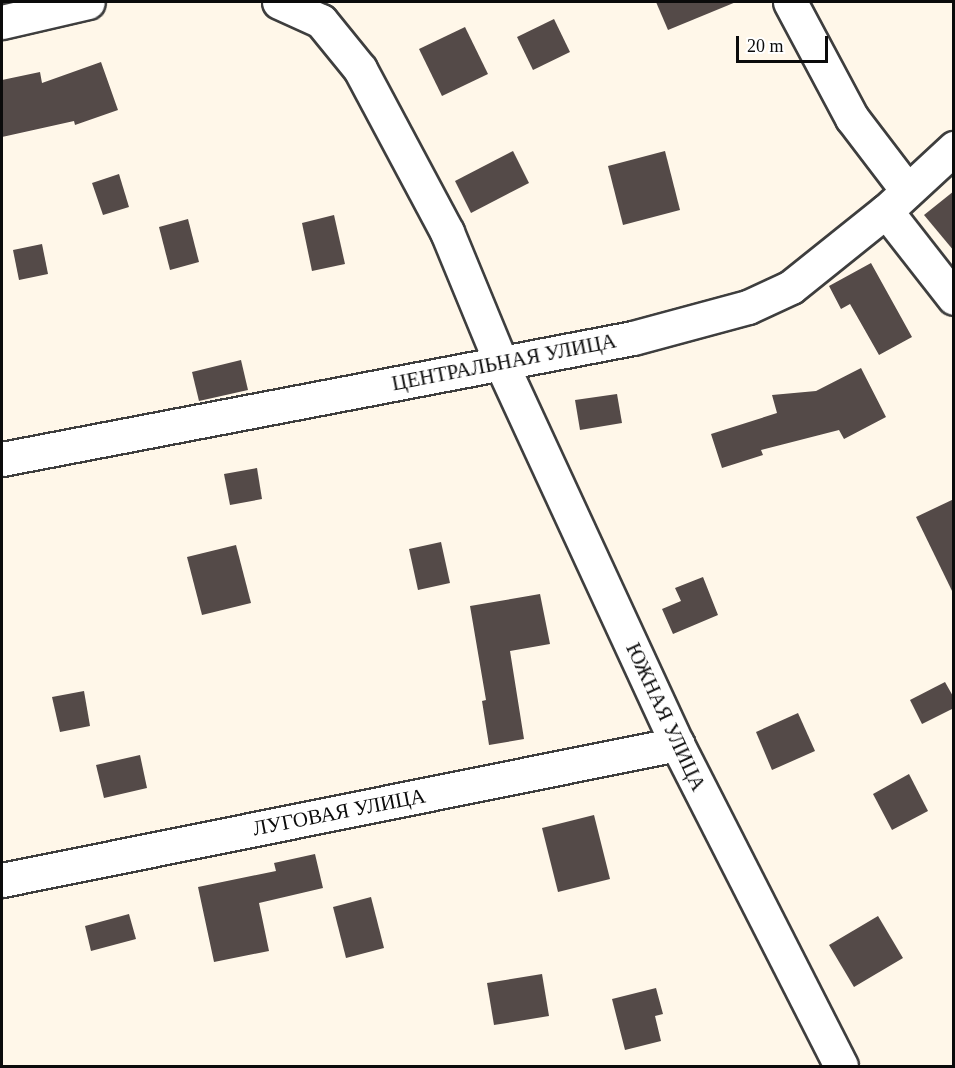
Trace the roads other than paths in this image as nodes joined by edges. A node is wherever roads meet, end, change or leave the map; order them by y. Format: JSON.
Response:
{"nodes":[{"id":1,"x":88,"y":2,"type":"edge"},
{"id":2,"x":279,"y":2,"type":"edge"},
{"id":3,"x":790,"y":2,"type":"edge"},
{"id":4,"x":2,"y":22,"type":"edge"},
{"id":5,"x":954,"y":148,"type":"edge"},
{"id":6,"x":896,"y":200,"type":"junction"},
{"id":7,"x":954,"y":298,"type":"edge"},
{"id":8,"x":501,"y":363,"type":"junction"},
{"id":9,"x":2,"y":459,"type":"edge"},
{"id":10,"x":677,"y":744,"type":"junction"},
{"id":11,"x":2,"y":880,"type":"edge"},
{"id":12,"x":841,"y":1066,"type":"edge"}],
"edges":[{"from":1,"to":4,"type":"street"},
{"from":2,"to":8,"type":"street","name":"ЮЖНАЯ УЛИЦА"},
{"from":3,"to":6,"type":"street"},
{"from":5,"to":6,"type":"street","name":"ЦЕНТРАЛЬНАЯ УЛИЦА"},
{"from":6,"to":7,"type":"street"},
{"from":6,"to":8,"type":"street","name":"ЦЕНТРАЛЬНАЯ УЛИЦА"},
{"from":8,"to":9,"type":"street","name":"ЦЕНТРАЛЬНАЯ УЛИЦА"},
{"from":8,"to":10,"type":"street","name":"ЮЖНАЯ УЛИЦА"},
{"from":10,"to":11,"type":"street","name":"ЛУГОВАЯ УЛИЦА"},
{"from":10,"to":12,"type":"street","name":"ЮЖНАЯ УЛИЦА"}]}
